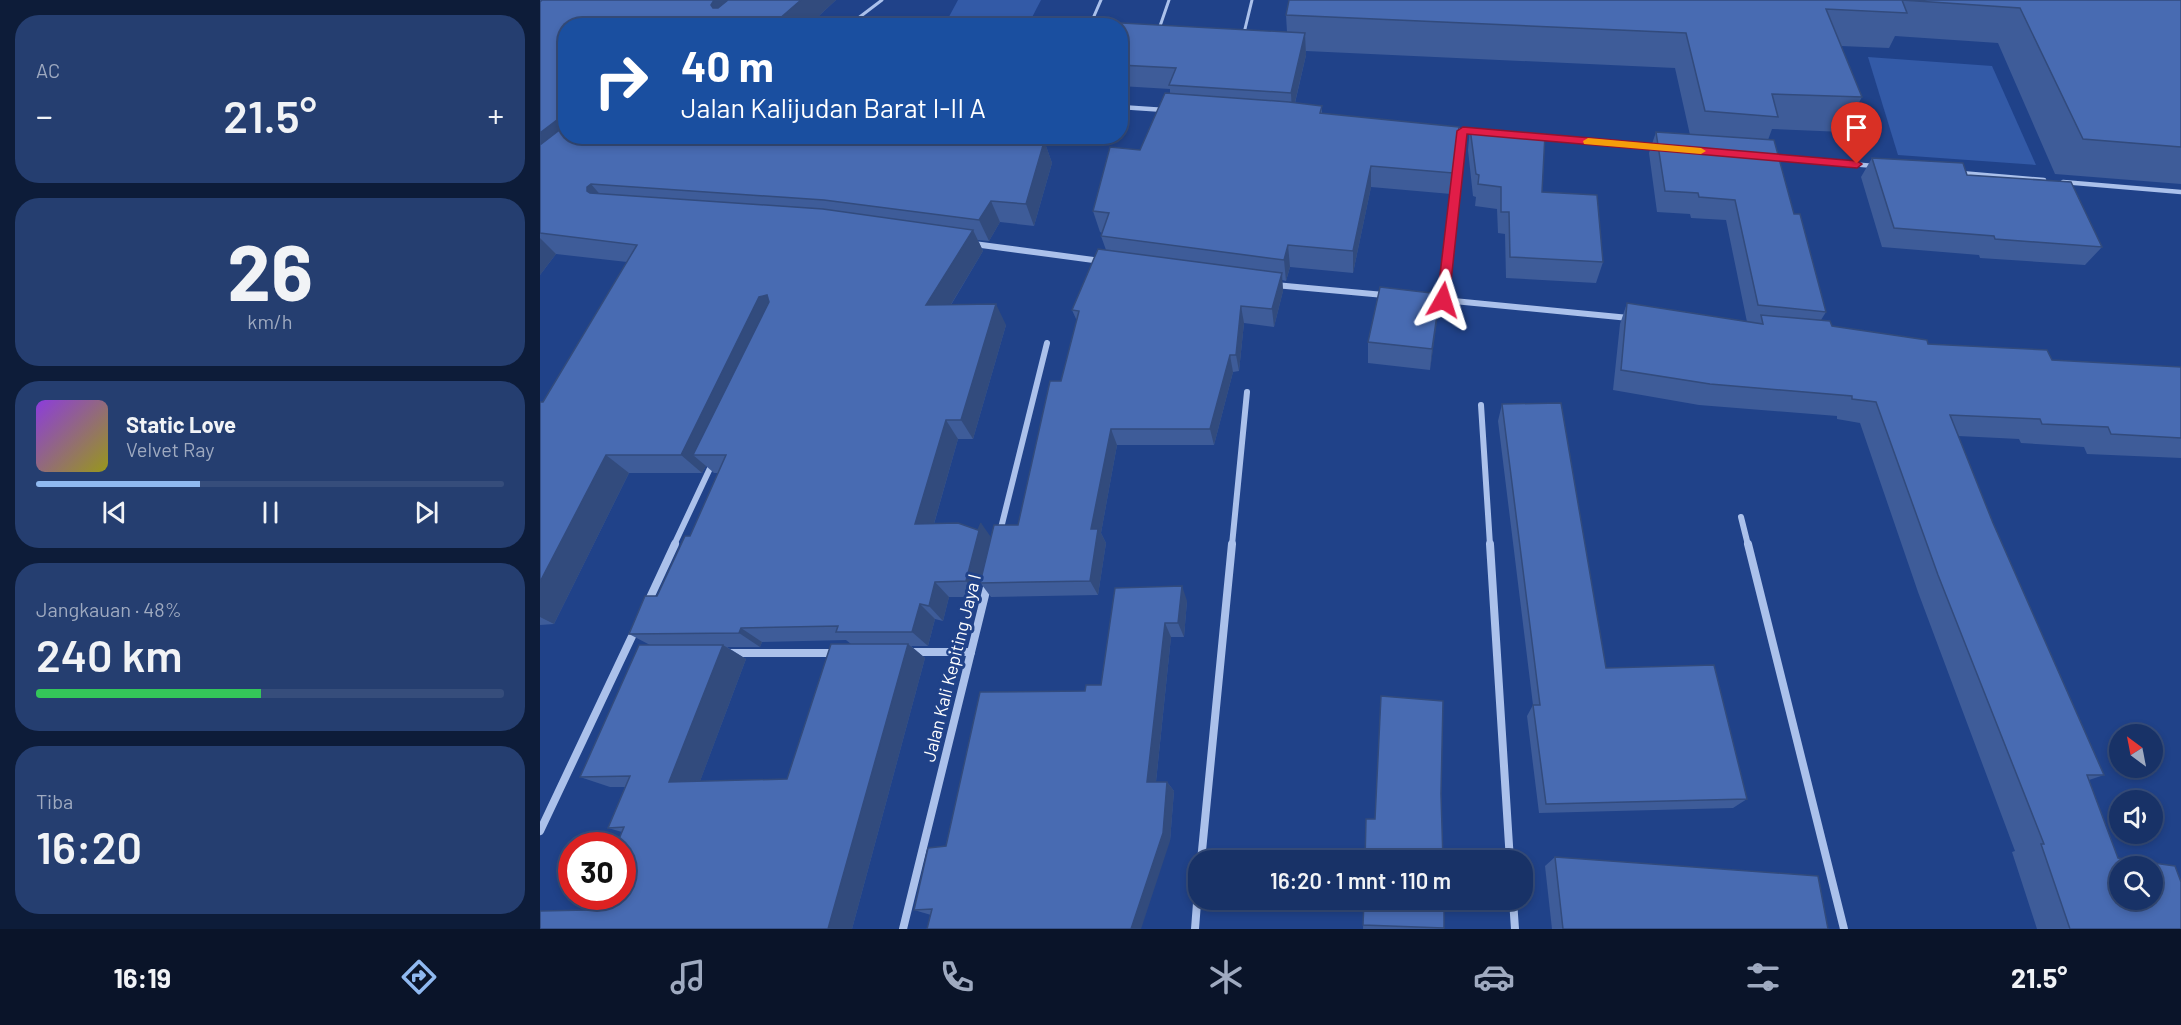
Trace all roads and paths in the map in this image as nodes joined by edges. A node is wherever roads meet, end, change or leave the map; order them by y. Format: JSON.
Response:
{"nodes":[{"id":1,"x":882,"y":0,"type":"edge"},
{"id":2,"x":1101,"y":0,"type":"edge"},
{"id":3,"x":1169,"y":0,"type":"edge"},
{"id":4,"x":1252,"y":0,"type":"edge"},
{"id":5,"x":857,"y":18,"type":"edge"},
{"id":6,"x":1093,"y":18,"type":"edge"},
{"id":7,"x":1169,"y":30,"type":"edge"},
{"id":8,"x":1233,"y":33,"type":"edge"},
{"id":9,"x":1128,"y":108,"type":"edge"},
{"id":10,"x":1177,"y":111,"type":"edge"},
{"id":11,"x":1440,"y":129,"type":"edge"},
{"id":12,"x":1463,"y":131,"type":"junction"},
{"id":13,"x":1486,"y":133,"type":"edge"},
{"id":14,"x":1533,"y":137,"type":"edge"},
{"id":15,"x":1663,"y":148,"type":"edge"},
{"id":16,"x":1769,"y":157,"type":"edge"},
{"id":17,"x":1887,"y":167,"type":"edge"},
{"id":18,"x":1957,"y":173,"type":"edge"},
{"id":19,"x":2181,"y":192,"type":"edge"},
{"id":20,"x":966,"y":243,"type":"edge"},
{"id":21,"x":1107,"y":262,"type":"edge"},
{"id":22,"x":1270,"y":284,"type":"edge"},
{"id":23,"x":1386,"y":295,"type":"edge"},
{"id":24,"x":1420,"y":298,"type":"edge"},
{"id":25,"x":1443,"y":300,"type":"junction"},
{"id":26,"x":1634,"y":319,"type":"edge"},
{"id":27,"x":1047,"y":343,"type":"dead end"},
{"id":28,"x":1247,"y":392,"type":"dead end"},
{"id":29,"x":1482,"y":405,"type":"dead end"},
{"id":30,"x":714,"y":460,"type":"edge"},
{"id":31,"x":1742,"y":517,"type":"dead end"},
{"id":32,"x":999,"y":538,"type":"edge"},
{"id":33,"x":991,"y":572,"type":"edge"},
{"id":34,"x":644,"y":611,"type":"edge"},
{"id":35,"x":638,"y":622,"type":"edge"},
{"id":36,"x":899,"y":652,"type":"edge"},
{"id":37,"x":971,"y":652,"type":"junction"},
{"id":38,"x":839,"y":653,"type":"edge"},
{"id":39,"x":623,"y":654,"type":"junction"},
{"id":40,"x":635,"y":654,"type":"edge"},
{"id":41,"x":719,"y":654,"type":"edge"},
{"id":42,"x":540,"y":831,"type":"edge"},
{"id":43,"x":1202,"y":850,"type":"edge"},
{"id":44,"x":1509,"y":850,"type":"edge"},
{"id":45,"x":1196,"y":910,"type":"edge"},
{"id":46,"x":1514,"y":910,"type":"edge"},
{"id":47,"x":903,"y":929,"type":"edge"},
{"id":48,"x":1195,"y":929,"type":"edge"},
{"id":49,"x":1515,"y":929,"type":"edge"},
{"id":50,"x":1844,"y":929,"type":"edge"}],
"edges":[{"from":1,"to":5,"type":"lane"},
{"from":2,"to":6,"type":"lane"},
{"from":3,"to":7,"type":"lane"},
{"from":4,"to":8,"type":"lane"},
{"from":9,"to":10,"type":"street"},
{"from":11,"to":12,"type":"street"},
{"from":12,"to":13,"type":"street"},
{"from":12,"to":25,"type":"street"},
{"from":14,"to":15,"type":"street"},
{"from":16,"to":17,"type":"street"},
{"from":18,"to":19,"type":"street"},
{"from":20,"to":21,"type":"street"},
{"from":22,"to":23,"type":"street"},
{"from":24,"to":25,"type":"street"},
{"from":25,"to":26,"type":"street"},
{"from":27,"to":32,"type":"street"},
{"from":28,"to":43,"type":"street"},
{"from":29,"to":44,"type":"street"},
{"from":30,"to":34,"type":"street"},
{"from":31,"to":50,"type":"street"},
{"from":33,"to":37,"type":"street","name":"Jalan Kali Kepiting Jaya I"},
{"from":35,"to":39,"type":"street"},
{"from":36,"to":37,"type":"street"},
{"from":37,"to":47,"type":"street","name":"Jalan Kali Kepiting Jaya I"},
{"from":38,"to":41,"type":"street"},
{"from":39,"to":40,"type":"street"},
{"from":39,"to":42,"type":"street"},
{"from":45,"to":48,"type":"street"},
{"from":46,"to":49,"type":"street"}]}
